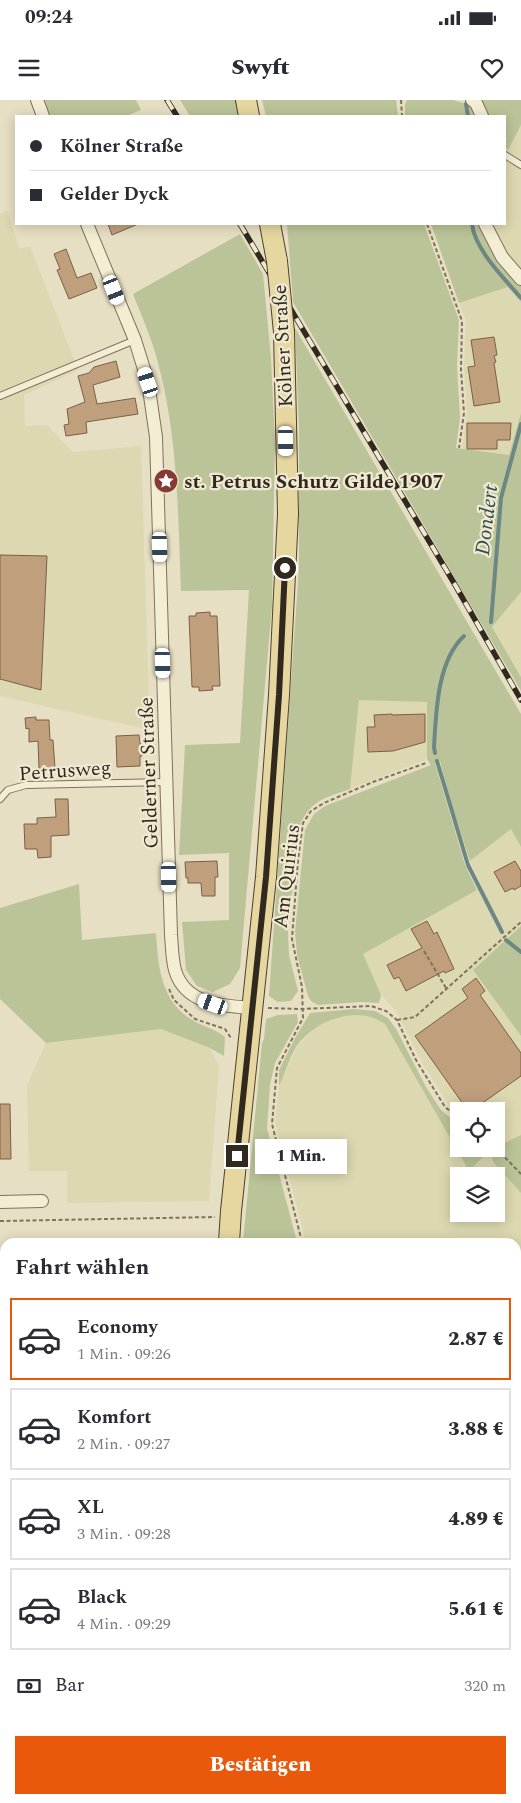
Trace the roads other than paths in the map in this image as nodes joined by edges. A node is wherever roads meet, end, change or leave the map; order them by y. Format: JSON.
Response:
{"nodes":[{"id":1,"x":36,"y":100,"type":"edge"},
{"id":2,"x":246,"y":100,"type":"edge"},
{"id":3,"x":472,"y":100,"type":"edge"},
{"id":4,"x":43,"y":115,"type":"edge"},
{"id":5,"x":249,"y":115,"type":"edge"},
{"id":6,"x":482,"y":115,"type":"edge"},
{"id":7,"x":506,"y":156,"type":"edge"},
{"id":8,"x":521,"y":165,"type":"edge"},
{"id":9,"x":87,"y":225,"type":"edge"},
{"id":10,"x":270,"y":225,"type":"edge"},
{"id":11,"x":485,"y":225,"type":"edge"},
{"id":12,"x":521,"y":279,"type":"edge"},
{"id":13,"x":135,"y":340,"type":"junction"},
{"id":14,"x":0,"y":396,"type":"edge"},
{"id":15,"x":166,"y":782,"type":"junction"},
{"id":16,"x":0,"y":799,"type":"edge"},
{"id":17,"x":253,"y":1008,"type":"junction"},
{"id":18,"x":42,"y":1201,"type":"dead end"},
{"id":19,"x":0,"y":1202,"type":"edge"},
{"id":20,"x":230,"y":1238,"type":"edge"}],
"edges":[{"from":1,"to":4,"type":"street"},
{"from":2,"to":5,"type":"main road"},
{"from":3,"to":6,"type":"street"},
{"from":7,"to":8,"type":"lane"},
{"from":9,"to":13,"type":"street","name":"Gelderner Straße"},
{"from":10,"to":17,"type":"main road","name":"Kölner Straße","bridge":true},
{"from":11,"to":12,"type":"street"},
{"from":13,"to":14,"type":"lane"},
{"from":13,"to":15,"type":"street","name":"Gelderner Straße"},
{"from":15,"to":16,"type":"lane","name":"Petrusweg"},
{"from":15,"to":17,"type":"street","name":"Gelderner Straße"},
{"from":17,"to":20,"type":"main road","name":"Kölner Straße"},
{"from":18,"to":19,"type":"street"}]}
